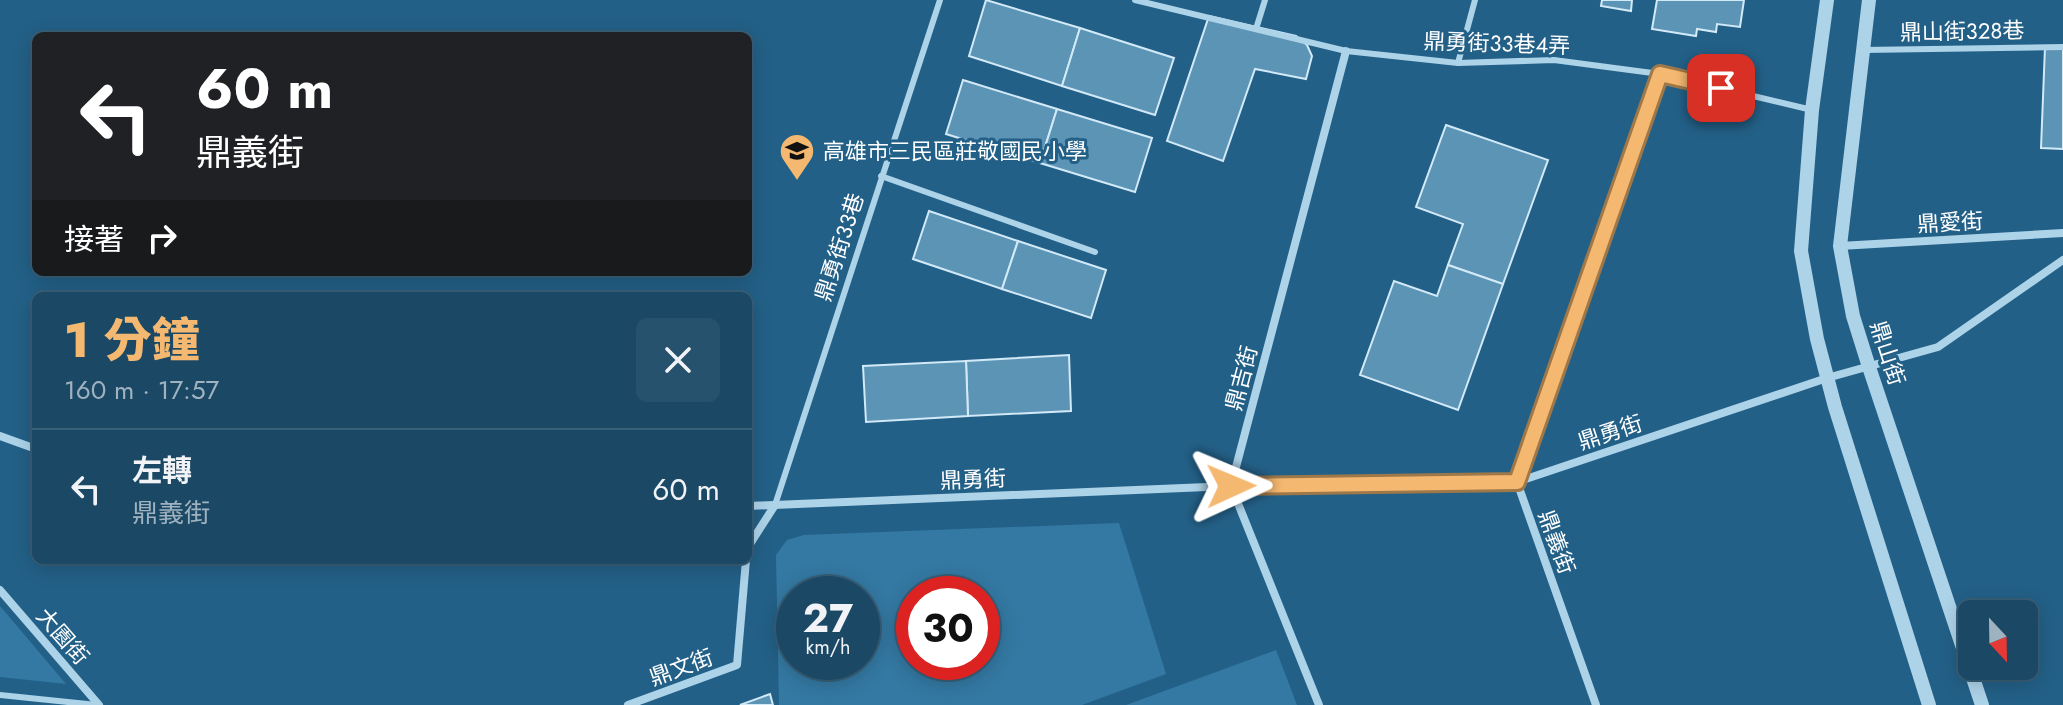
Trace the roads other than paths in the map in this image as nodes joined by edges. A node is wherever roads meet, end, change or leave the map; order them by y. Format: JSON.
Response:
{"nodes":[{"id":1,"x":940,"y":0,"type":"edge"},
{"id":2,"x":1135,"y":0,"type":"edge"},
{"id":3,"x":1265,"y":0,"type":"edge"},
{"id":4,"x":1475,"y":0,"type":"edge"},
{"id":5,"x":1827,"y":0,"type":"edge"},
{"id":6,"x":1869,"y":0,"type":"edge"},
{"id":7,"x":1256,"y":29,"type":"junction"},
{"id":8,"x":2063,"y":47,"type":"edge"},
{"id":9,"x":1861,"y":50,"type":"junction"},
{"id":10,"x":1346,"y":51,"type":"junction"},
{"id":11,"x":1458,"y":63,"type":"junction"},
{"id":12,"x":1660,"y":74,"type":"junction"},
{"id":13,"x":1812,"y":110,"type":"junction"},
{"id":14,"x":881,"y":176,"type":"junction"},
{"id":15,"x":2063,"y":233,"type":"edge"},
{"id":16,"x":1840,"y":246,"type":"junction"},
{"id":17,"x":1095,"y":252,"type":"dead end"},
{"id":18,"x":2063,"y":260,"type":"edge"},
{"id":19,"x":1869,"y":367,"type":"junction"},
{"id":20,"x":1827,"y":378,"type":"junction"},
{"id":21,"x":0,"y":436,"type":"edge"},
{"id":22,"x":32,"y":448,"type":"edge"},
{"id":23,"x":1517,"y":482,"type":"junction"},
{"id":24,"x":1231,"y":486,"type":"junction"},
{"id":25,"x":775,"y":505,"type":"junction"},
{"id":26,"x":752,"y":506,"type":"edge"},
{"id":27,"x":752,"y":541,"type":"edge"},
{"id":28,"x":746,"y":564,"type":"edge"},
{"id":29,"x":0,"y":590,"type":"edge"},
{"id":30,"x":0,"y":695,"type":"edge"},
{"id":31,"x":98,"y":705,"type":"edge"},
{"id":32,"x":628,"y":705,"type":"edge"},
{"id":33,"x":1319,"y":705,"type":"edge"},
{"id":34,"x":1596,"y":705,"type":"edge"},
{"id":35,"x":1929,"y":705,"type":"edge"},
{"id":36,"x":1982,"y":705,"type":"edge"}],
"edges":[{"from":1,"to":14,"type":"lane","name":"鼎勇街33巷"},
{"from":2,"to":7,"type":"lane","name":"鼎勇街33巷4弄"},
{"from":3,"to":7,"type":"lane"},
{"from":4,"to":11,"type":"lane"},
{"from":5,"to":13,"type":"street"},
{"from":6,"to":9,"type":"street","name":"鼎山街"},
{"from":7,"to":10,"type":"lane","name":"鼎勇街33巷4弄"},
{"from":8,"to":9,"type":"lane","name":"鼎山街328巷"},
{"from":9,"to":16,"type":"street","name":"鼎山街"},
{"from":10,"to":11,"type":"lane","name":"鼎勇街33巷4弄"},
{"from":10,"to":24,"type":"street","name":"鼎吉街"},
{"from":11,"to":12,"type":"lane","name":"鼎勇街33巷4弄"},
{"from":12,"to":13,"type":"lane","name":"鼎勇街33巷4弄"},
{"from":12,"to":23,"type":"street"},
{"from":13,"to":20,"type":"street"},
{"from":14,"to":17,"type":"lane"},
{"from":14,"to":25,"type":"lane","name":"鼎勇街33巷"},
{"from":15,"to":16,"type":"street","name":"鼎愛街"},
{"from":16,"to":19,"type":"street","name":"鼎山街"},
{"from":18,"to":19,"type":"street","name":"鼎勇街"},
{"from":19,"to":20,"type":"street","name":"鼎勇街"},
{"from":19,"to":36,"type":"street","name":"鼎山街"},
{"from":20,"to":23,"type":"street","name":"鼎勇街"},
{"from":20,"to":35,"type":"street"},
{"from":21,"to":22,"type":"street"},
{"from":23,"to":24,"type":"street","name":"鼎勇街"},
{"from":23,"to":34,"type":"street","name":"鼎義街"},
{"from":24,"to":25,"type":"street","name":"鼎勇街"},
{"from":24,"to":33,"type":"street"},
{"from":25,"to":26,"type":"street","name":"鼎勇街"},
{"from":25,"to":27,"type":"street"},
{"from":28,"to":32,"type":"street","name":"鼎文街"},
{"from":29,"to":31,"type":"street","name":"大園街"},
{"from":30,"to":31,"type":"lane"}]}
